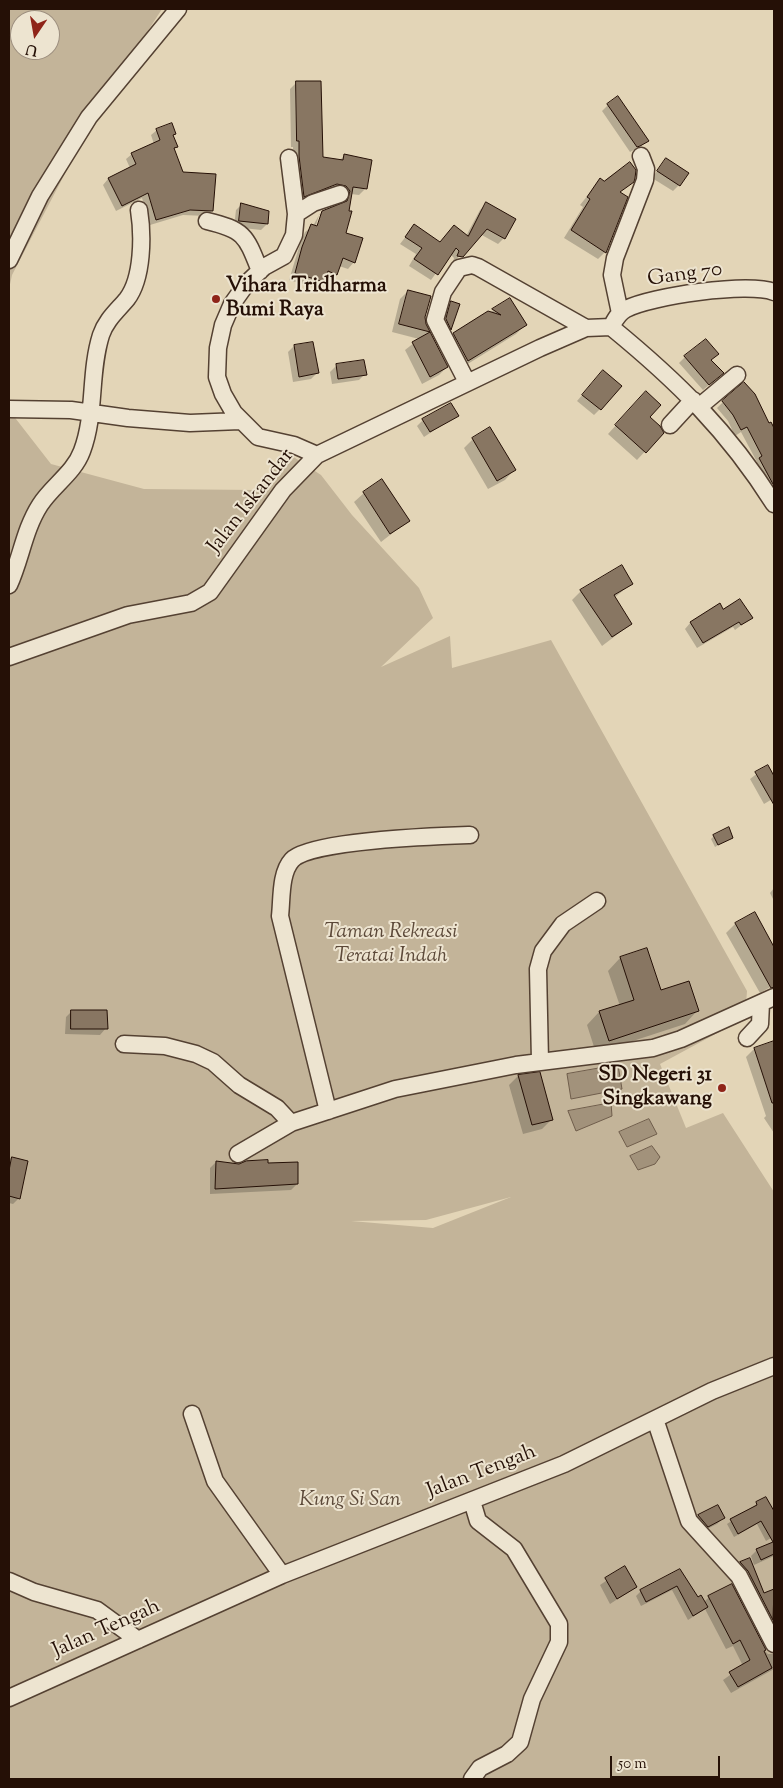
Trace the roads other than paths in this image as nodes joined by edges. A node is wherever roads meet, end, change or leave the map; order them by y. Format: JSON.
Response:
{"nodes":[{"id":1,"x":178,"y":9,"type":"edge"},
{"id":2,"x":641,"y":156,"type":"dead end"},
{"id":3,"x":289,"y":158,"type":"dead end"},
{"id":4,"x":340,"y":194,"type":"dead end"},
{"id":5,"x":139,"y":210,"type":"dead end"},
{"id":6,"x":296,"y":214,"type":"junction"},
{"id":7,"x":208,"y":221,"type":"dead end"},
{"id":8,"x":9,"y":260,"type":"edge"},
{"id":9,"x":260,"y":271,"type":"junction"},
{"id":10,"x":774,"y":292,"type":"edge"},
{"id":11,"x":615,"y":320,"type":"junction"},
{"id":12,"x":586,"y":328,"type":"junction"},
{"id":13,"x":737,"y":375,"type":"dead end"},
{"id":14,"x":467,"y":382,"type":"junction"},
{"id":15,"x":696,"y":403,"type":"junction"},
{"id":16,"x":9,"y":409,"type":"edge"},
{"id":17,"x":90,"y":411,"type":"junction"},
{"id":18,"x":240,"y":421,"type":"junction"},
{"id":19,"x":670,"y":424,"type":"dead end"},
{"id":20,"x":317,"y":455,"type":"junction"},
{"id":21,"x":774,"y":504,"type":"edge"},
{"id":22,"x":9,"y":585,"type":"edge"},
{"id":23,"x":9,"y":657,"type":"edge"},
{"id":24,"x":470,"y":835,"type":"dead end"},
{"id":25,"x":597,"y":901,"type":"dead end"},
{"id":26,"x":768,"y":1000,"type":"edge"},
{"id":27,"x":746,"y":1038,"type":"dead end"},
{"id":28,"x":124,"y":1044,"type":"dead end"},
{"id":29,"x":540,"y":1061,"type":"junction"},
{"id":30,"x":328,"y":1111,"type":"junction"},
{"id":31,"x":291,"y":1123,"type":"junction"},
{"id":32,"x":238,"y":1154,"type":"dead end"},
{"id":33,"x":774,"y":1366,"type":"edge"},
{"id":34,"x":192,"y":1414,"type":"dead end"},
{"id":35,"x":655,"y":1419,"type":"junction"},
{"id":36,"x":472,"y":1501,"type":"junction"},
{"id":37,"x":282,"y":1575,"type":"junction"},
{"id":38,"x":9,"y":1581,"type":"edge"},
{"id":39,"x":138,"y":1640,"type":"junction"},
{"id":40,"x":774,"y":1644,"type":"edge"},
{"id":41,"x":9,"y":1698,"type":"edge"},
{"id":42,"x":472,"y":1779,"type":"edge"}],
"edges":[{"from":1,"to":8,"type":"street"},
{"from":2,"to":11,"type":"street"},
{"from":3,"to":6,"type":"street"},
{"from":4,"to":6,"type":"street"},
{"from":5,"to":17,"type":"street"},
{"from":6,"to":9,"type":"street"},
{"from":7,"to":9,"type":"street"},
{"from":9,"to":18,"type":"street"},
{"from":10,"to":11,"type":"street","name":"Gang 70"},
{"from":11,"to":12,"type":"street","name":"Jalan Iskandar"},
{"from":11,"to":15,"type":"street"},
{"from":12,"to":14,"type":"street","name":"Jalan Iskandar"},
{"from":12,"to":14,"type":"street"},
{"from":13,"to":15,"type":"street"},
{"from":14,"to":20,"type":"street","name":"Jalan Iskandar"},
{"from":15,"to":19,"type":"street"},
{"from":15,"to":21,"type":"street"},
{"from":16,"to":17,"type":"street"},
{"from":17,"to":18,"type":"street"},
{"from":17,"to":22,"type":"street"},
{"from":18,"to":20,"type":"street"},
{"from":20,"to":23,"type":"street","name":"Jalan Iskandar"},
{"from":24,"to":30,"type":"street"},
{"from":25,"to":29,"type":"street"},
{"from":26,"to":27,"type":"street"},
{"from":26,"to":29,"type":"street"},
{"from":28,"to":31,"type":"street"},
{"from":29,"to":30,"type":"street"},
{"from":30,"to":31,"type":"street"},
{"from":31,"to":32,"type":"street"},
{"from":33,"to":35,"type":"street","name":"Jalan Tengah"},
{"from":34,"to":37,"type":"street"},
{"from":35,"to":36,"type":"street","name":"Jalan Tengah"},
{"from":35,"to":40,"type":"street"},
{"from":36,"to":37,"type":"street","name":"Jalan Tengah"},
{"from":36,"to":42,"type":"street"},
{"from":37,"to":39,"type":"street","name":"Jalan Tengah"},
{"from":38,"to":39,"type":"street"},
{"from":39,"to":41,"type":"street","name":"Jalan Tengah"}]}
